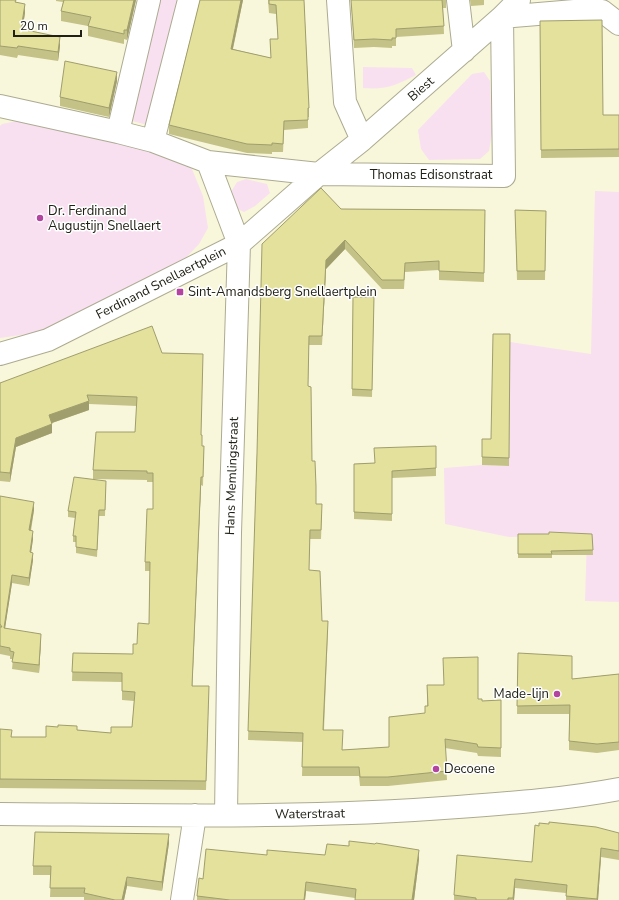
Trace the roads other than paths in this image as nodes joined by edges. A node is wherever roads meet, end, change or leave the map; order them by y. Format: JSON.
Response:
{"nodes":[{"id":1,"x":149,"y":0,"type":"edge"},
{"id":2,"x":189,"y":0,"type":"edge"},
{"id":3,"x":338,"y":0,"type":"edge"},
{"id":4,"x":458,"y":0,"type":"edge"},
{"id":5,"x":519,"y":0,"type":"edge"},
{"id":6,"x":502,"y":18,"type":"junction"},
{"id":7,"x":619,"y":24,"type":"edge"},
{"id":8,"x":464,"y":51,"type":"junction"},
{"id":9,"x":0,"y":106,"type":"edge"},
{"id":10,"x":118,"y":132,"type":"junction"},
{"id":11,"x":362,"y":140,"type":"junction"},
{"id":12,"x":153,"y":141,"type":"junction"},
{"id":13,"x":208,"y":162,"type":"junction"},
{"id":14,"x":320,"y":174,"type":"junction"},
{"id":15,"x":239,"y":244,"type":"junction"},
{"id":16,"x":0,"y":354,"type":"edge"},
{"id":17,"x":619,"y":789,"type":"edge"},
{"id":18,"x":0,"y":814,"type":"edge"},
{"id":19,"x":195,"y":815,"type":"junction"},
{"id":20,"x":226,"y":815,"type":"junction"},
{"id":21,"x":182,"y":900,"type":"edge"}],
"edges":[{"from":1,"to":10,"type":"street"},
{"from":2,"to":12,"type":"street"},
{"from":3,"to":11,"type":"street"},
{"from":4,"to":8,"type":"street"},
{"from":5,"to":6,"type":"street","name":"Biest"},
{"from":6,"to":7,"type":"street"},
{"from":6,"to":8,"type":"street","name":"Biest"},
{"from":6,"to":14,"type":"street","name":"Thomas Edisonstraat"},
{"from":8,"to":11,"type":"street","name":"Biest"},
{"from":9,"to":10,"type":"street"},
{"from":10,"to":12,"type":"street"},
{"from":11,"to":14,"type":"street","name":"Biest"},
{"from":12,"to":13,"type":"street"},
{"from":13,"to":14,"type":"street"},
{"from":13,"to":15,"type":"street","name":"Ferdinand Snellaertplein"},
{"from":14,"to":15,"type":"street"},
{"from":15,"to":16,"type":"street","name":"Ferdinand Snellaertplein"},
{"from":15,"to":20,"type":"street","name":"Hans Memlingstraat"},
{"from":17,"to":20,"type":"street","name":"Waterstraat"},
{"from":18,"to":19,"type":"street","name":"Waterstraat"},
{"from":19,"to":20,"type":"street","name":"Waterstraat"},
{"from":19,"to":21,"type":"street"}]}
